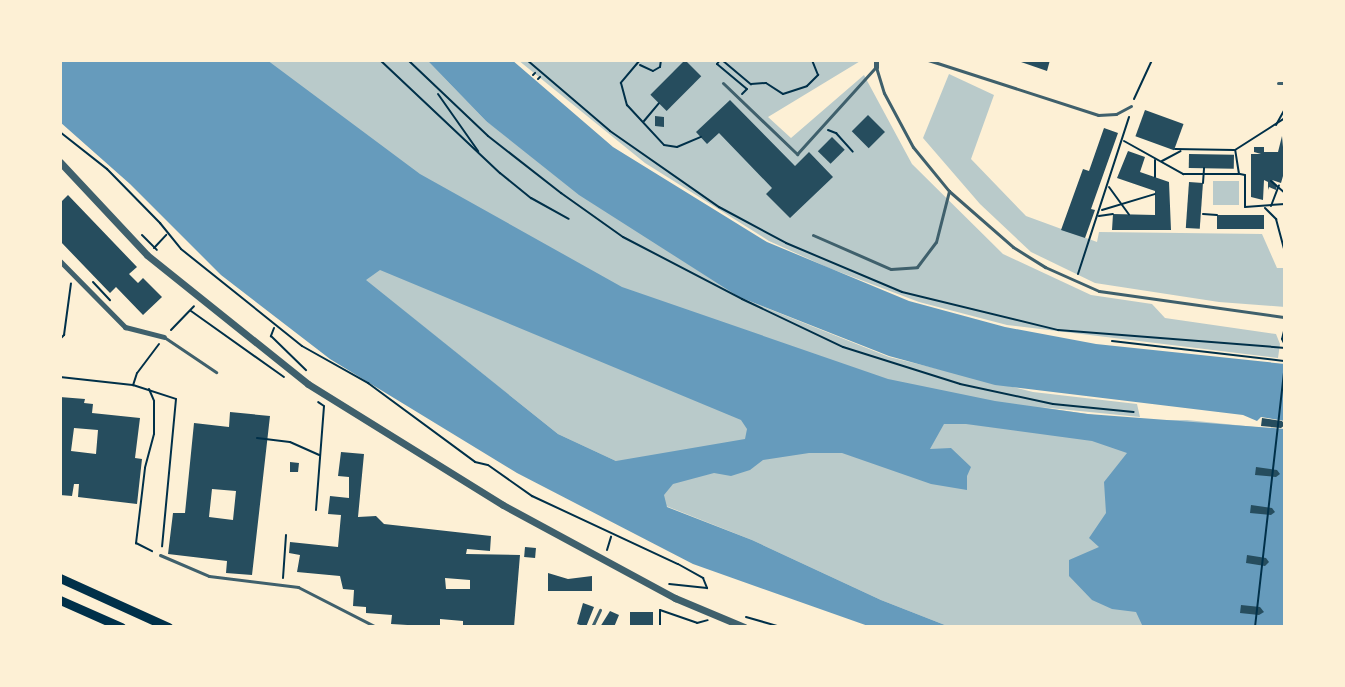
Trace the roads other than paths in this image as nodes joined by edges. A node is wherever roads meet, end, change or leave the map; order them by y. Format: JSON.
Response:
{"nodes":[{"id":1,"x":928,"y":60,"type":"edge"},
{"id":2,"x":937,"y":61,"type":"edge"},
{"id":3,"x":876,"y":64,"type":"edge"},
{"id":4,"x":723,"y":83,"type":"dead end"},
{"id":5,"x":1278,"y":83,"type":"dead end"},
{"id":6,"x":1285,"y":83,"type":"edge"},
{"id":7,"x":1131,"y":106,"type":"road end"},
{"id":8,"x":60,"y":162,"type":"edge"},
{"id":9,"x":949,"y":191,"type":"junction"},
{"id":10,"x":813,"y":235,"type":"dead end"},
{"id":11,"x":60,"y":261,"type":"edge"},
{"id":12,"x":1285,"y":317,"type":"edge"},
{"id":13,"x":164,"y":337,"type":"joint"},
{"id":14,"x":216,"y":372,"type":"dead end"},
{"id":15,"x":160,"y":555,"type":"road end"},
{"id":16,"x":60,"y":578,"type":"edge"},
{"id":17,"x":60,"y":600,"type":"edge"},
{"id":18,"x":600,"y":610,"type":"dead end"},
{"id":19,"x":121,"y":627,"type":"edge"},
{"id":20,"x":168,"y":627,"type":"edge"},
{"id":21,"x":376,"y":627,"type":"edge"},
{"id":22,"x":592,"y":627,"type":"edge"},
{"id":23,"x":744,"y":627,"type":"edge"}],
"edges":[{"from":1,"to":2,"type":"lane"},
{"from":2,"to":7,"type":"lane"},
{"from":3,"to":4,"type":"lane"},
{"from":3,"to":9,"type":"lane"},
{"from":5,"to":6,"type":"lane"},
{"from":8,"to":23,"type":"street"},
{"from":9,"to":10,"type":"lane"},
{"from":9,"to":12,"type":"lane"},
{"from":11,"to":13,"type":"street"},
{"from":13,"to":14,"type":"lane"},
{"from":15,"to":21,"type":"lane"},
{"from":16,"to":20,"type":"highway"},
{"from":17,"to":19,"type":"highway"},
{"from":18,"to":22,"type":"lane"}]}
